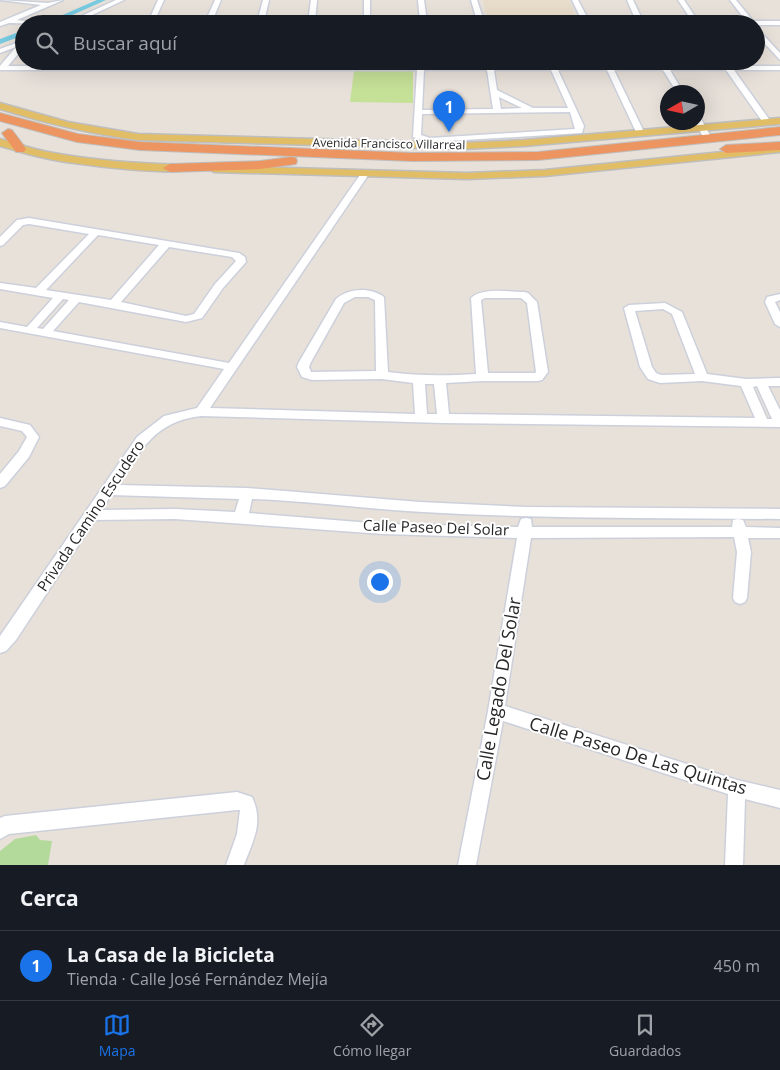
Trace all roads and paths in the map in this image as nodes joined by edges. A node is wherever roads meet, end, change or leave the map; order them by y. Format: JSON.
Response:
{"nodes":[{"id":1,"x":4,"y":0,"type":"edge"},
{"id":2,"x":60,"y":0,"type":"edge"},
{"id":3,"x":121,"y":0,"type":"edge"},
{"id":4,"x":161,"y":0,"type":"edge"},
{"id":5,"x":218,"y":0,"type":"edge"},
{"id":6,"x":266,"y":0,"type":"edge"},
{"id":7,"x":314,"y":0,"type":"edge"},
{"id":8,"x":367,"y":0,"type":"edge"},
{"id":9,"x":422,"y":0,"type":"edge"},
{"id":10,"x":474,"y":0,"type":"edge"},
{"id":11,"x":575,"y":0,"type":"edge"},
{"id":12,"x":630,"y":0,"type":"edge"},
{"id":13,"x":681,"y":0,"type":"edge"},
{"id":14,"x":733,"y":0,"type":"edge"},
{"id":15,"x":48,"y":4,"type":"junction"},
{"id":16,"x":22,"y":15,"type":"edge"},
{"id":17,"x":87,"y":15,"type":"edge"},
{"id":18,"x":154,"y":15,"type":"edge"},
{"id":19,"x":211,"y":15,"type":"edge"},
{"id":20,"x":262,"y":15,"type":"edge"},
{"id":21,"x":312,"y":15,"type":"edge"},
{"id":22,"x":367,"y":15,"type":"edge"},
{"id":23,"x":423,"y":15,"type":"edge"},
{"id":24,"x":479,"y":15,"type":"edge"},
{"id":25,"x":583,"y":15,"type":"edge"},
{"id":26,"x":637,"y":15,"type":"edge"},
{"id":27,"x":691,"y":15,"type":"edge"},
{"id":28,"x":745,"y":15,"type":"edge"},
{"id":29,"x":15,"y":18,"type":"edge"},
{"id":30,"x":0,"y":20,"type":"edge"},
{"id":31,"x":8,"y":21,"type":"junction"},
{"id":32,"x":15,"y":22,"type":"edge"},
{"id":33,"x":765,"y":23,"type":"edge"},
{"id":34,"x":780,"y":23,"type":"edge"},
{"id":35,"x":0,"y":24,"type":"edge"},
{"id":36,"x":765,"y":40,"type":"edge"},
{"id":37,"x":15,"y":47,"type":"edge"},
{"id":38,"x":0,"y":51,"type":"edge"},
{"id":39,"x":15,"y":53,"type":"edge"},
{"id":40,"x":780,"y":58,"type":"edge"},
{"id":41,"x":765,"y":67,"type":"edge"},
{"id":42,"x":1,"y":68,"type":"edge"},
{"id":43,"x":15,"y":68,"type":"edge"},
{"id":44,"x":780,"y":68,"type":"edge"},
{"id":45,"x":421,"y":70,"type":"edge"},
{"id":46,"x":491,"y":70,"type":"edge"},
{"id":47,"x":554,"y":70,"type":"edge"},
{"id":48,"x":610,"y":70,"type":"edge"},
{"id":49,"x":666,"y":70,"type":"edge"},
{"id":50,"x":730,"y":70,"type":"edge"},
{"id":51,"x":676,"y":85,"type":"edge"},
{"id":52,"x":495,"y":92,"type":"junction"},
{"id":53,"x":0,"y":106,"type":"edge"},
{"id":54,"x":573,"y":110,"type":"junction"},
{"id":55,"x":497,"y":111,"type":"junction"},
{"id":56,"x":533,"y":111,"type":"junction"},
{"id":57,"x":419,"y":112,"type":"junction"},
{"id":58,"x":0,"y":117,"type":"edge"},
{"id":59,"x":780,"y":121,"type":"edge"},
{"id":60,"x":767,"y":122,"type":"junction"},
{"id":61,"x":780,"y":125,"type":"edge"},
{"id":62,"x":705,"y":128,"type":"edge"},
{"id":63,"x":705,"y":128,"type":"edge"},
{"id":64,"x":691,"y":130,"type":"edge"},
{"id":65,"x":780,"y":131,"type":"edge"},
{"id":66,"x":3,"y":135,"type":"edge"},
{"id":67,"x":640,"y":139,"type":"junction"},
{"id":68,"x":780,"y":140,"type":"edge"},
{"id":69,"x":780,"y":148,"type":"edge"},
{"id":70,"x":20,"y":149,"type":"joint"},
{"id":71,"x":670,"y":151,"type":"junction"},
{"id":72,"x":302,"y":160,"type":"junction"},
{"id":73,"x":170,"y":168,"type":"junction"},
{"id":74,"x":365,"y":174,"type":"junction"},
{"id":75,"x":95,"y":233,"type":"junction"},
{"id":76,"x":0,"y":243,"type":"edge"},
{"id":77,"x":165,"y":245,"type":"junction"},
{"id":78,"x":0,"y":286,"type":"edge"},
{"id":79,"x":38,"y":292,"type":"junction"},
{"id":80,"x":61,"y":295,"type":"junction"},
{"id":81,"x":780,"y":297,"type":"edge"},
{"id":82,"x":77,"y":298,"type":"junction"},
{"id":83,"x":114,"y":304,"type":"junction"},
{"id":84,"x":780,"y":324,"type":"edge"},
{"id":85,"x":0,"y":325,"type":"edge"},
{"id":86,"x":30,"y":330,"type":"junction"},
{"id":87,"x":46,"y":333,"type":"junction"},
{"id":88,"x":232,"y":367,"type":"junction"},
{"id":89,"x":382,"y":375,"type":"junction"},
{"id":90,"x":702,"y":376,"type":"junction"},
{"id":91,"x":482,"y":377,"type":"junction"},
{"id":92,"x":419,"y":380,"type":"junction"},
{"id":93,"x":440,"y":380,"type":"junction"},
{"id":94,"x":780,"y":382,"type":"edge"},
{"id":95,"x":761,"y":383,"type":"junction"},
{"id":96,"x":746,"y":384,"type":"junction"},
{"id":97,"x":200,"y":412,"type":"junction"},
{"id":98,"x":421,"y":418,"type":"junction"},
{"id":99,"x":443,"y":418,"type":"junction"},
{"id":100,"x":0,"y":422,"type":"edge"},
{"id":101,"x":763,"y":423,"type":"junction"},
{"id":102,"x":780,"y":423,"type":"edge"},
{"id":103,"x":0,"y":483,"type":"edge"},
{"id":104,"x":109,"y":490,"type":"junction"},
{"id":105,"x":247,"y":493,"type":"junction"},
{"id":106,"x":526,"y":512,"type":"junction"},
{"id":107,"x":735,"y":513,"type":"junction"},
{"id":108,"x":780,"y":514,"type":"edge"},
{"id":109,"x":92,"y":515,"type":"junction"},
{"id":110,"x":241,"y":517,"type":"junction"},
{"id":111,"x":525,"y":531,"type":"junction"},
{"id":112,"x":741,"y":532,"type":"junction"},
{"id":113,"x":780,"y":533,"type":"edge"},
{"id":114,"x":740,"y":598,"type":"dead end"},
{"id":115,"x":0,"y":646,"type":"edge"},
{"id":116,"x":496,"y":711,"type":"junction"},
{"id":117,"x":737,"y":788,"type":"junction"},
{"id":118,"x":780,"y":799,"type":"edge"},
{"id":119,"x":2,"y":825,"type":"edge"},
{"id":120,"x":235,"y":865,"type":"edge"},
{"id":121,"x":467,"y":865,"type":"edge"},
{"id":122,"x":734,"y":865,"type":"edge"}],
"edges":[{"from":1,"to":15,"type":"street"},
{"from":2,"to":15,"type":"street"},
{"from":3,"to":17,"type":"street"},
{"from":4,"to":18,"type":"street"},
{"from":5,"to":19,"type":"street"},
{"from":6,"to":20,"type":"street"},
{"from":7,"to":21,"type":"street"},
{"from":8,"to":22,"type":"street"},
{"from":9,"to":23,"type":"street"},
{"from":10,"to":24,"type":"street"},
{"from":11,"to":25,"type":"street"},
{"from":12,"to":26,"type":"street"},
{"from":13,"to":27,"type":"street"},
{"from":14,"to":28,"type":"street"},
{"from":15,"to":16,"type":"street"},
{"from":29,"to":31,"type":"street"},
{"from":30,"to":31,"type":"street"},
{"from":31,"to":32,"type":"street"},
{"from":31,"to":35,"type":"street"},
{"from":33,"to":34,"type":"street"},
{"from":36,"to":40,"type":"street"},
{"from":37,"to":38,"type":"street"},
{"from":39,"to":42,"type":"street"},
{"from":41,"to":44,"type":"street"},
{"from":42,"to":43,"type":"street"},
{"from":45,"to":57,"type":"street"},
{"from":46,"to":52,"type":"street"},
{"from":47,"to":54,"type":"street"},
{"from":48,"to":67,"type":"street"},
{"from":49,"to":51,"type":"street"},
{"from":50,"to":60,"type":"street"},
{"from":52,"to":55,"type":"street"},
{"from":52,"to":56,"type":"street"},
{"from":53,"to":67,"type":"main road","name":"Avenida Francisco Villarreal"},
{"from":54,"to":56,"type":"street"},
{"from":54,"to":57,"type":"street"},
{"from":55,"to":56,"type":"street"},
{"from":55,"to":57,"type":"street"},
{"from":58,"to":67,"type":"highway","name":"Avenida Francisco Villarreal"},
{"from":59,"to":60,"type":"main road"},
{"from":60,"to":62,"type":"main road"},
{"from":61,"to":63,"type":"highway"},
{"from":64,"to":67,"type":"highway"},
{"from":65,"to":67,"type":"highway","name":"Avenida Francisco Villarreal"},
{"from":66,"to":70,"type":"highway"},
{"from":66,"to":72,"type":"highway","name":"Avenida Francisco Villarreal"},
{"from":68,"to":71,"type":"highway","name":"Avenida Francisco Villarreal"},
{"from":69,"to":71,"type":"highway"},
{"from":69,"to":74,"type":"main road","name":"Avenida Francisco Villarreal"},
{"from":70,"to":73,"type":"main road","name":"Avenida Francisco Villarreal"},
{"from":71,"to":72,"type":"highway","name":"Avenida Francisco Villarreal"},
{"from":72,"to":73,"type":"highway"},
{"from":73,"to":74,"type":"main road","name":"Avenida Francisco Villarreal"},
{"from":74,"to":88,"type":"street"},
{"from":75,"to":76,"type":"street"},
{"from":75,"to":77,"type":"street"},
{"from":75,"to":79,"type":"street"},
{"from":77,"to":83,"type":"street"},
{"from":77,"to":83,"type":"street"},
{"from":78,"to":79,"type":"street"},
{"from":79,"to":80,"type":"street"},
{"from":80,"to":82,"type":"street"},
{"from":80,"to":86,"type":"street"},
{"from":81,"to":84,"type":"street"},
{"from":82,"to":83,"type":"street"},
{"from":82,"to":87,"type":"street"},
{"from":85,"to":86,"type":"street"},
{"from":86,"to":87,"type":"street"},
{"from":87,"to":88,"type":"street"},
{"from":88,"to":97,"type":"street"},
{"from":89,"to":89,"type":"street"},
{"from":89,"to":92,"type":"street"},
{"from":90,"to":90,"type":"street"},
{"from":90,"to":96,"type":"street"},
{"from":91,"to":91,"type":"street"},
{"from":91,"to":93,"type":"street"},
{"from":92,"to":93,"type":"street"},
{"from":92,"to":98,"type":"street"},
{"from":93,"to":99,"type":"street"},
{"from":94,"to":95,"type":"street"},
{"from":95,"to":96,"type":"street"},
{"from":95,"to":102,"type":"street"},
{"from":96,"to":101,"type":"street"},
{"from":97,"to":98,"type":"street","name":"Privada Camino Escudero"},
{"from":97,"to":104,"type":"street","name":"Privada Camino Escudero"},
{"from":98,"to":99,"type":"street","name":"Privada Camino Escudero"},
{"from":99,"to":101,"type":"street","name":"Privada Camino Escudero"},
{"from":100,"to":103,"type":"street"},
{"from":101,"to":102,"type":"street","name":"Privada Camino Escudero"},
{"from":104,"to":105,"type":"street","name":"Calle Paseo Del Solar"},
{"from":104,"to":109,"type":"street","name":"Privada Camino Escudero"},
{"from":105,"to":106,"type":"street","name":"Calle Paseo Del Solar"},
{"from":105,"to":110,"type":"street"},
{"from":106,"to":107,"type":"street","name":"Calle Paseo Del Solar"},
{"from":106,"to":111,"type":"street","name":"Calle Legado Del Solar"},
{"from":107,"to":108,"type":"street","name":"Calle Paseo Del Solar"},
{"from":107,"to":112,"type":"street"},
{"from":109,"to":110,"type":"street","name":"Calle Paseo Del Solar"},
{"from":109,"to":115,"type":"street","name":"Privada Camino Escudero"},
{"from":110,"to":111,"type":"street","name":"Calle Paseo Del Solar"},
{"from":111,"to":112,"type":"street","name":"Calle Paseo Del Solar"},
{"from":111,"to":116,"type":"street","name":"Calle Legado Del Solar"},
{"from":112,"to":113,"type":"street","name":"Calle Paseo Del Solar"},
{"from":112,"to":114,"type":"street"},
{"from":116,"to":117,"type":"street","name":"Calle Paseo De Las Quintas"},
{"from":116,"to":121,"type":"street","name":"Calle Legado Del Solar"},
{"from":117,"to":118,"type":"street","name":"Calle Paseo De Las Quintas"},
{"from":117,"to":122,"type":"street"},
{"from":119,"to":120,"type":"street"}]}
